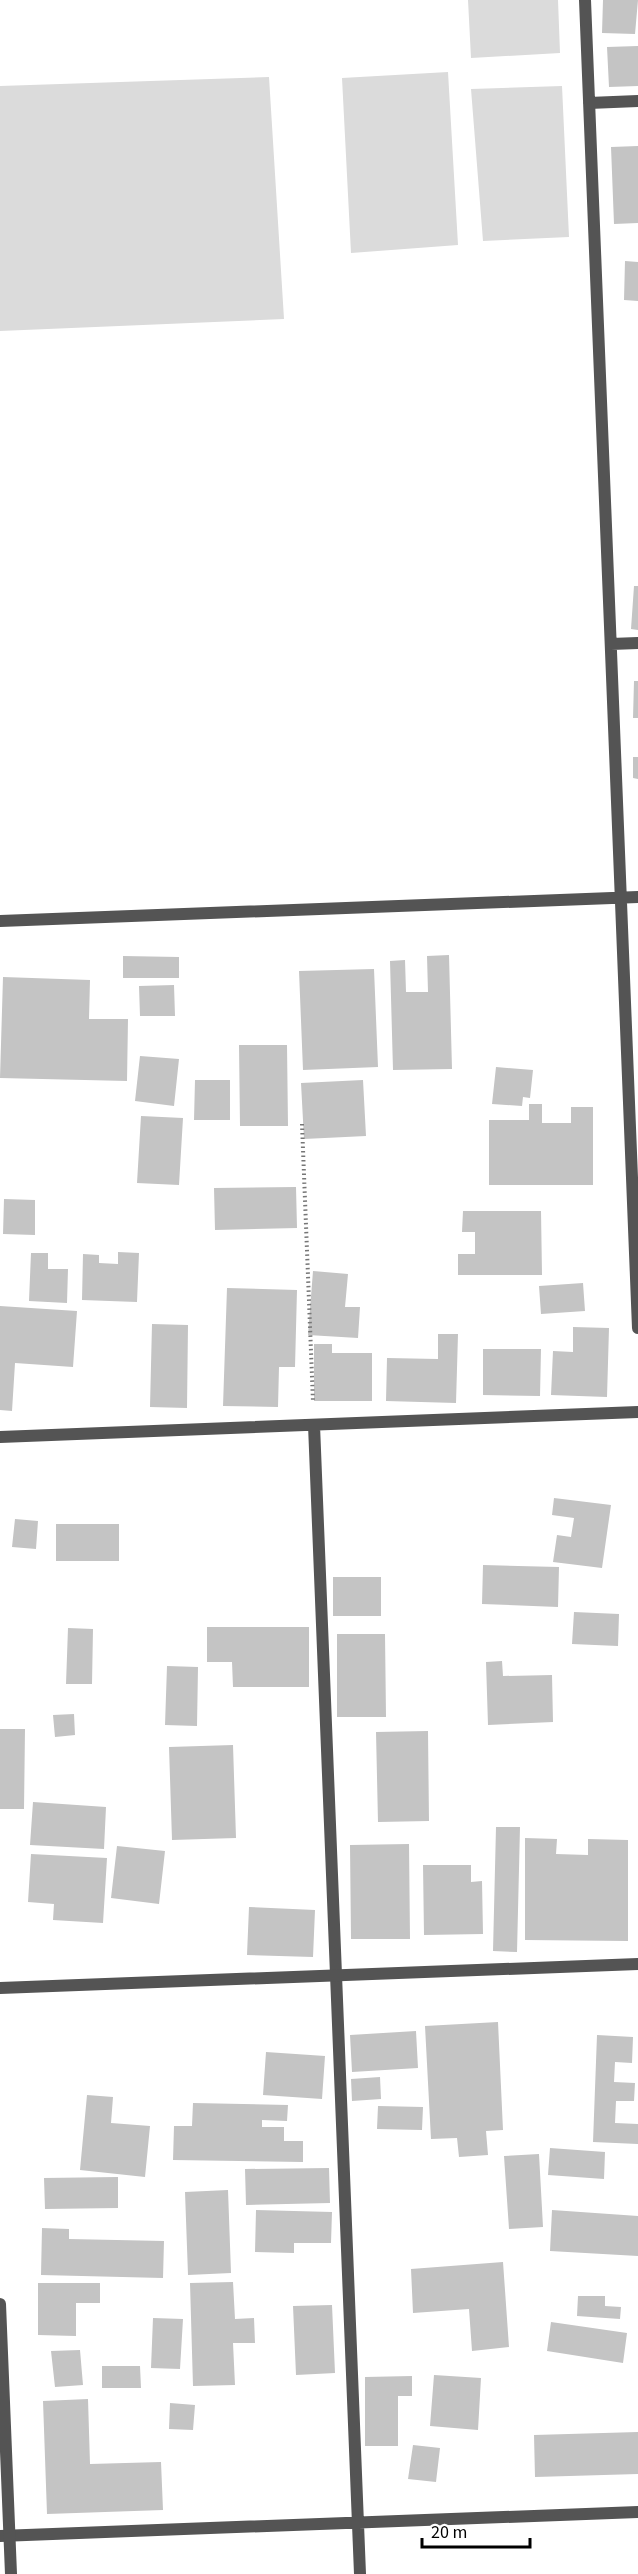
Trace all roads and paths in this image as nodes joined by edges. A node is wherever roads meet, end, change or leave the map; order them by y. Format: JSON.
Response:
{"nodes":[{"id":1,"x":585,"y":0,"type":"edge"},
{"id":2,"x":638,"y":101,"type":"edge"},
{"id":3,"x":589,"y":103,"type":"junction"},
{"id":4,"x":638,"y":643,"type":"edge"},
{"id":5,"x":611,"y":644,"type":"junction"},
{"id":6,"x":638,"y":897,"type":"edge"},
{"id":7,"x":621,"y":898,"type":"junction"},
{"id":8,"x":0,"y":921,"type":"edge"},
{"id":9,"x":302,"y":1124,"type":"dead end"},
{"id":10,"x":638,"y":1328,"type":"edge"},
{"id":11,"x":638,"y":1412,"type":"edge"},
{"id":12,"x":314,"y":1425,"type":"junction"},
{"id":13,"x":0,"y":1437,"type":"edge"},
{"id":14,"x":638,"y":1964,"type":"edge"},
{"id":15,"x":336,"y":1976,"type":"junction"},
{"id":16,"x":0,"y":1988,"type":"edge"},
{"id":17,"x":0,"y":2304,"type":"edge"},
{"id":18,"x":638,"y":2512,"type":"edge"},
{"id":19,"x":358,"y":2522,"type":"junction"},
{"id":20,"x":5,"y":2536,"type":"edge"},
{"id":21,"x":11,"y":2574,"type":"edge"},
{"id":22,"x":360,"y":2574,"type":"edge"}],
"edges":[{"from":1,"to":3,"type":"street"},
{"from":2,"to":3,"type":"street"},
{"from":3,"to":5,"type":"street"},
{"from":4,"to":5,"type":"street"},
{"from":5,"to":7,"type":"street"},
{"from":6,"to":7,"type":"street"},
{"from":7,"to":8,"type":"street"},
{"from":7,"to":10,"type":"street"},
{"from":9,"to":12,"type":"path"},
{"from":11,"to":12,"type":"street"},
{"from":12,"to":13,"type":"street"},
{"from":12,"to":15,"type":"street"},
{"from":14,"to":15,"type":"street"},
{"from":15,"to":16,"type":"street"},
{"from":15,"to":19,"type":"street"},
{"from":17,"to":20,"type":"street"},
{"from":18,"to":19,"type":"street"},
{"from":19,"to":20,"type":"street"},
{"from":19,"to":22,"type":"street"},
{"from":20,"to":21,"type":"street"}]}
